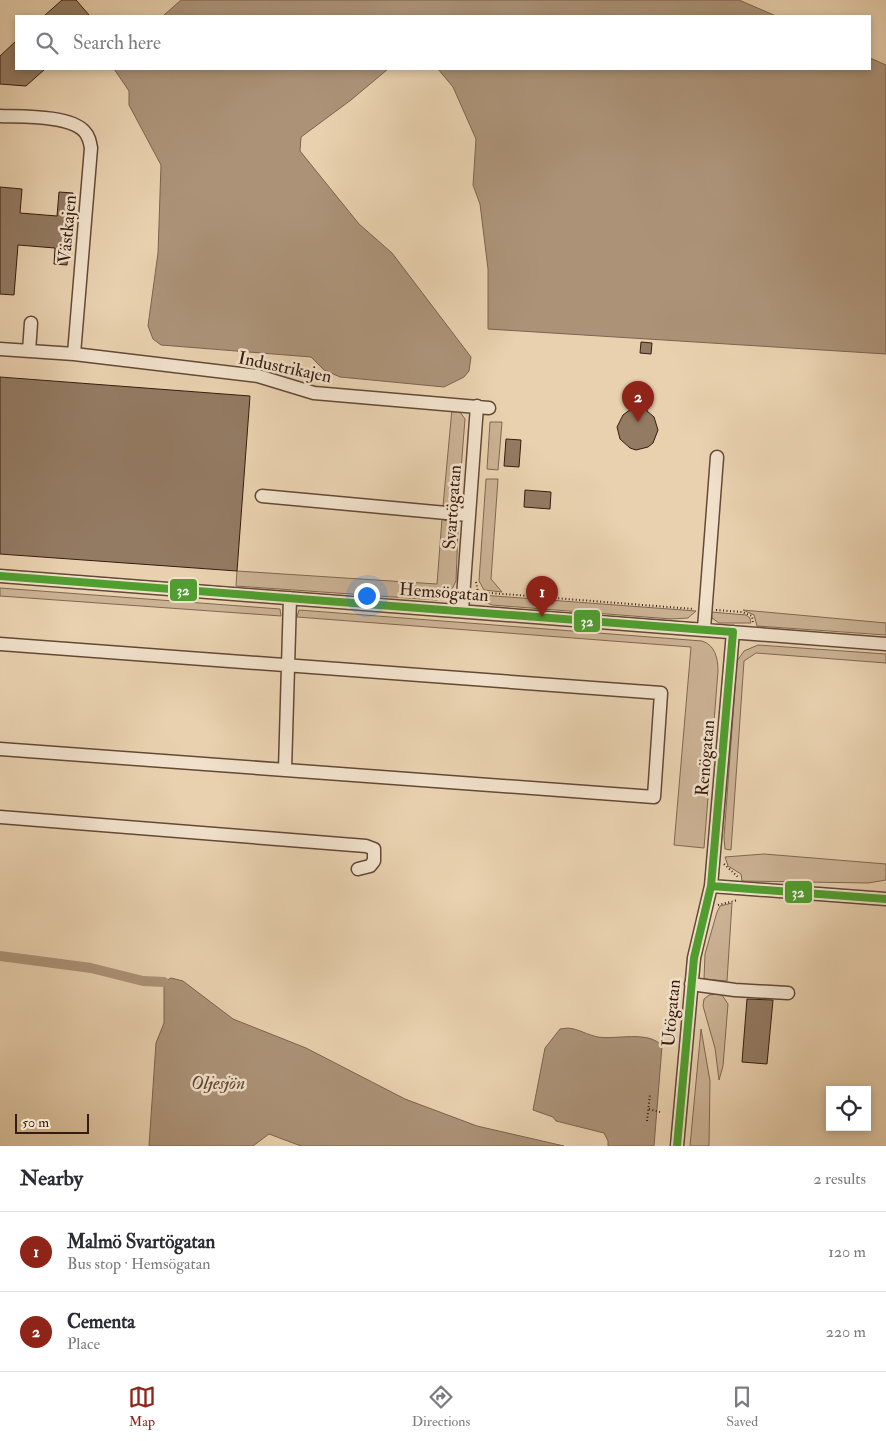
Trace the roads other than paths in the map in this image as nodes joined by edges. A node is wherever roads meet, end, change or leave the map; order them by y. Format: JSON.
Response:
{"nodes":[{"id":1,"x":0,"y":116,"type":"edge"},
{"id":2,"x":31,"y":323,"type":"dead end"},
{"id":3,"x":0,"y":349,"type":"edge"},
{"id":4,"x":29,"y":351,"type":"junction"},
{"id":5,"x":74,"y":354,"type":"junction"},
{"id":6,"x":483,"y":407,"type":"joint"},
{"id":7,"x":717,"y":457,"type":"dead end"},
{"id":8,"x":262,"y":496,"type":"dead end"},
{"id":9,"x":468,"y":515,"type":"junction"},
{"id":10,"x":0,"y":576,"type":"edge"},
{"id":11,"x":290,"y":598,"type":"junction"},
{"id":12,"x":462,"y":611,"type":"junction"},
{"id":13,"x":704,"y":629,"type":"junction"},
{"id":14,"x":733,"y":632,"type":"junction"},
{"id":15,"x":0,"y":644,"type":"edge"},
{"id":16,"x":886,"y":644,"type":"edge"},
{"id":17,"x":287,"y":665,"type":"junction"},
{"id":18,"x":0,"y":749,"type":"edge"},
{"id":19,"x":286,"y":770,"type":"junction"},
{"id":20,"x":0,"y":817,"type":"edge"},
{"id":21,"x":358,"y":869,"type":"dead end"},
{"id":22,"x":712,"y":886,"type":"junction"},
{"id":23,"x":886,"y":899,"type":"edge"},
{"id":24,"x":691,"y":984,"type":"junction"},
{"id":25,"x":788,"y":993,"type":"dead end"},
{"id":26,"x":677,"y":1146,"type":"edge"}],
"edges":[{"from":1,"to":5,"type":"street","name":"Västkajen"},
{"from":2,"to":4,"type":"street"},
{"from":3,"to":4,"type":"street","name":"Industrikajen"},
{"from":4,"to":5,"type":"street","name":"Industrikajen"},
{"from":5,"to":6,"type":"street","name":"Industrikajen"},
{"from":6,"to":9,"type":"street","name":"Svartögatan"},
{"from":7,"to":13,"type":"street"},
{"from":8,"to":9,"type":"street"},
{"from":9,"to":12,"type":"street","name":"Svartögatan"},
{"from":10,"to":11,"type":"street","name":"Hemsögatan"},
{"from":11,"to":12,"type":"street","name":"Hemsögatan"},
{"from":11,"to":17,"type":"street"},
{"from":12,"to":13,"type":"street","name":"Hemsögatan"},
{"from":13,"to":14,"type":"street","name":"Hemsögatan"},
{"from":14,"to":16,"type":"street","name":"Hemsögatan"},
{"from":14,"to":22,"type":"street","name":"Renögatan"},
{"from":15,"to":17,"type":"street"},
{"from":17,"to":19,"type":"street"},
{"from":17,"to":19,"type":"street"},
{"from":18,"to":19,"type":"street"},
{"from":20,"to":21,"type":"street"},
{"from":22,"to":23,"type":"street"},
{"from":22,"to":24,"type":"street","name":"Utögatan"},
{"from":24,"to":25,"type":"street"},
{"from":24,"to":26,"type":"street","name":"Utögatan"}]}
